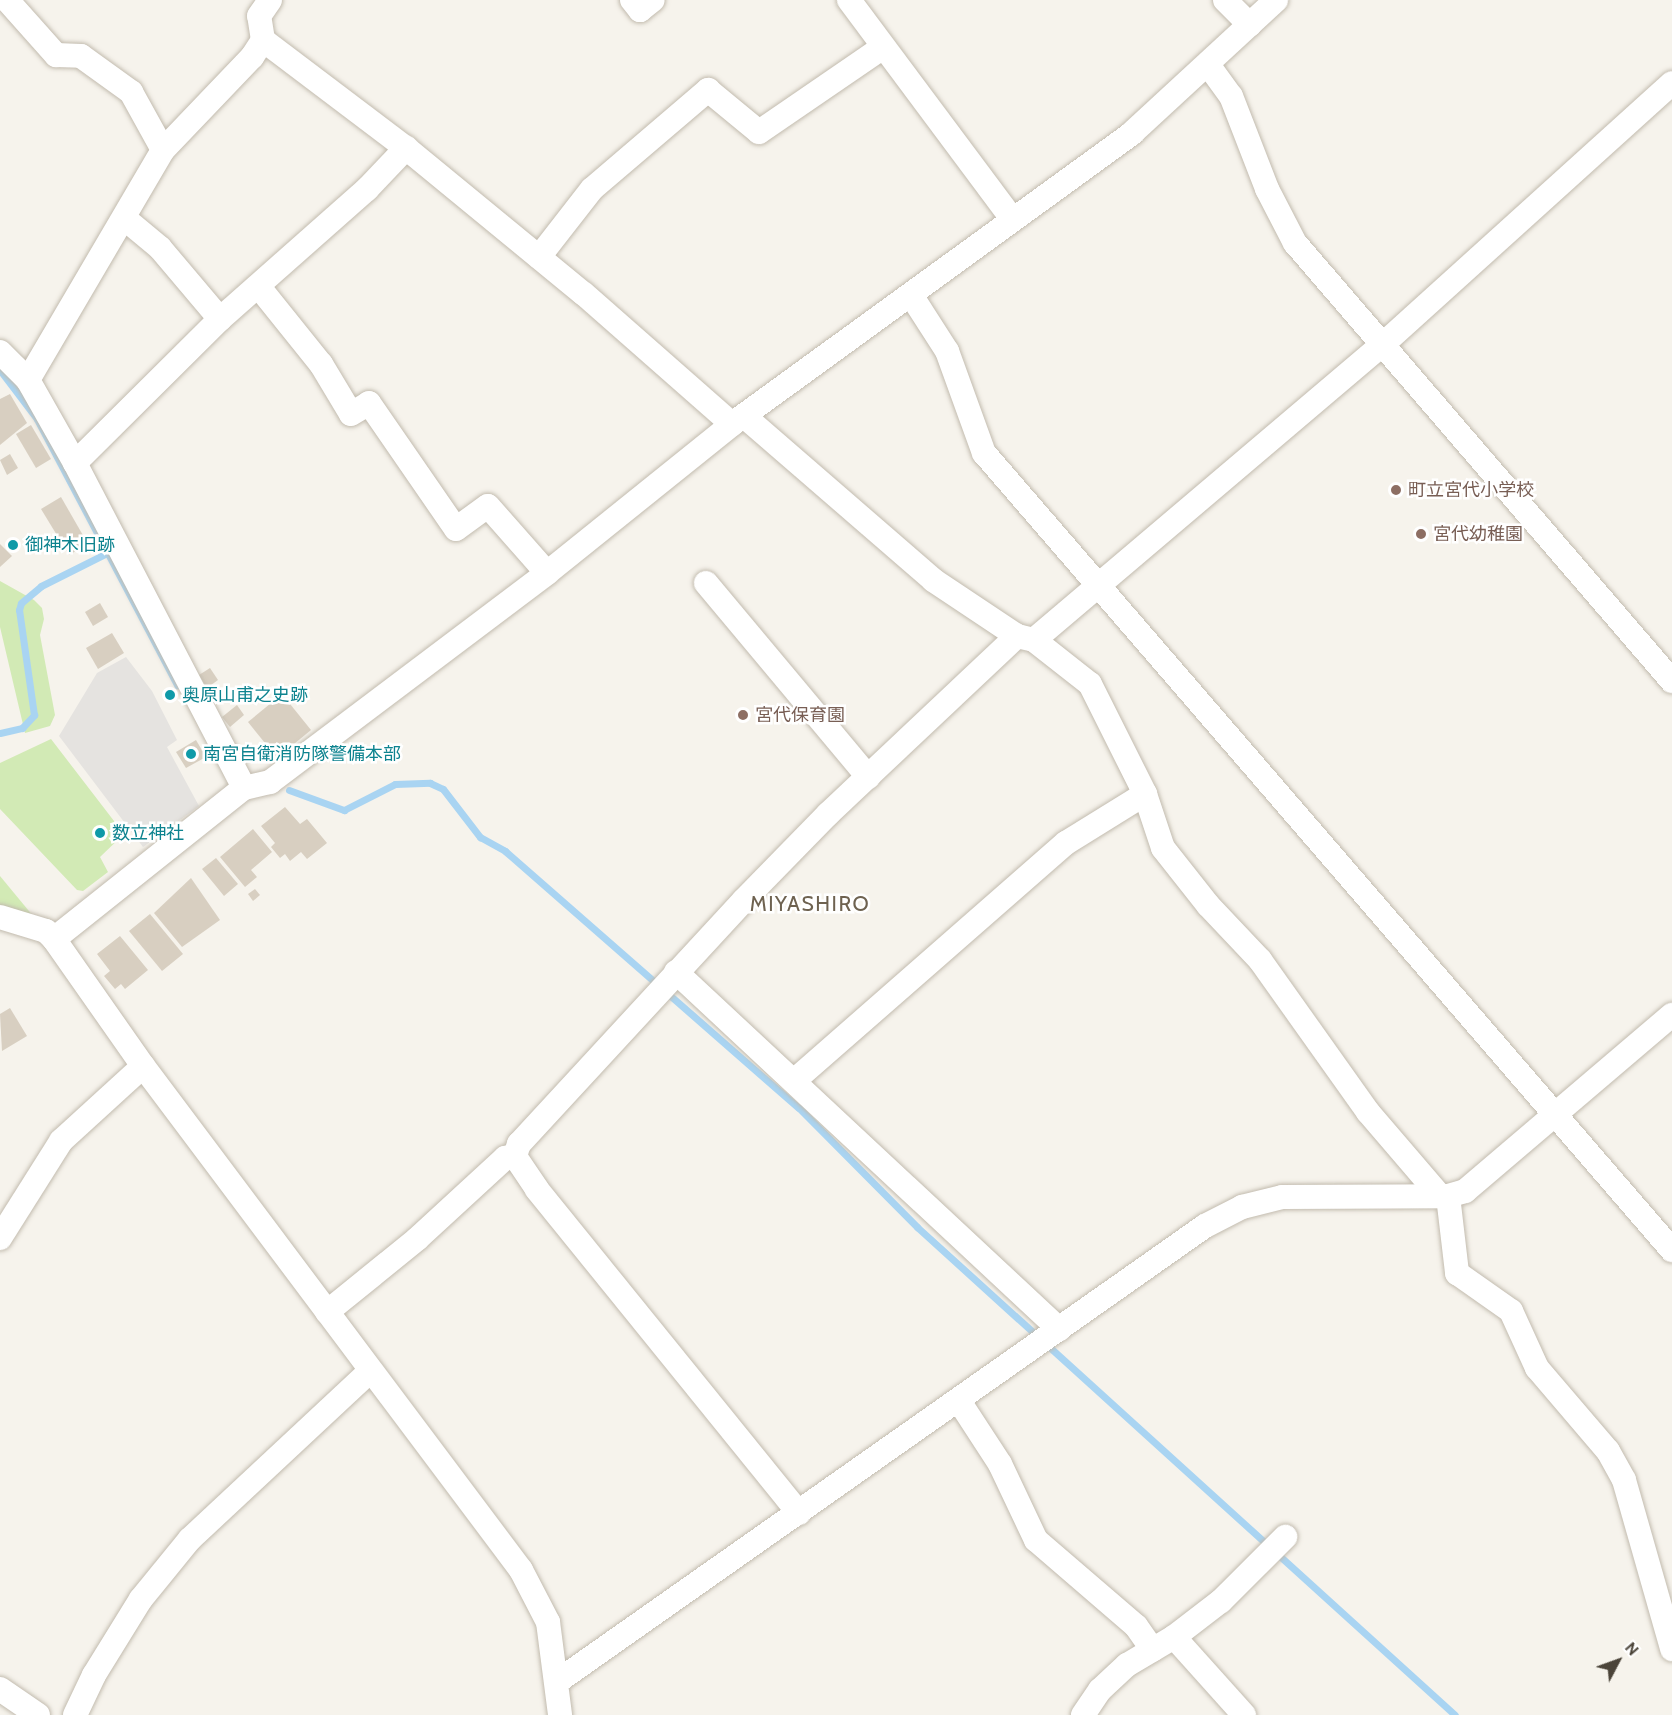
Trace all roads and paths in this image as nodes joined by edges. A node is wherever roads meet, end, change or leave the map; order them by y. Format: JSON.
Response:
{"nodes":[{"id":1,"x":7,"y":0,"type":"edge"},
{"id":2,"x":270,"y":0,"type":"edge"},
{"id":3,"x":632,"y":0,"type":"edge"},
{"id":4,"x":653,"y":0,"type":"edge"},
{"id":5,"x":849,"y":0,"type":"edge"},
{"id":6,"x":1225,"y":0,"type":"edge"},
{"id":7,"x":1276,"y":0,"type":"edge"},
{"id":8,"x":1250,"y":25,"type":"junction"},
{"id":9,"x":263,"y":40,"type":"junction"},
{"id":10,"x":883,"y":47,"type":"junction"},
{"id":11,"x":1209,"y":66,"type":"junction"},
{"id":12,"x":1672,"y":83,"type":"edge"},
{"id":13,"x":406,"y":148,"type":"junction"},
{"id":14,"x":163,"y":150,"type":"junction"},
{"id":15,"x":124,"y":218,"type":"junction"},
{"id":16,"x":1012,"y":219,"type":"junction"},
{"id":17,"x":539,"y":257,"type":"junction"},
{"id":18,"x":259,"y":287,"type":"junction"},
{"id":19,"x":911,"y":295,"type":"junction"},
{"id":20,"x":220,"y":319,"type":"junction"},
{"id":21,"x":1381,"y":346,"type":"junction"},
{"id":22,"x":0,"y":352,"type":"edge"},
{"id":23,"x":28,"y":380,"type":"junction"},
{"id":24,"x":738,"y":420,"type":"junction"},
{"id":25,"x":75,"y":463,"type":"junction"},
{"id":26,"x":547,"y":573,"type":"junction"},
{"id":27,"x":706,"y":583,"type":"dead end"},
{"id":28,"x":1099,"y":589,"type":"junction"},
{"id":29,"x":1026,"y":638,"type":"junction"},
{"id":30,"x":1672,"y":681,"type":"edge"},
{"id":31,"x":868,"y":777,"type":"junction"},
{"id":32,"x":244,"y":788,"type":"junction"},
{"id":33,"x":1146,"y":794,"type":"junction"},
{"id":34,"x":0,"y":916,"type":"edge"},
{"id":35,"x":54,"y":939,"type":"junction"},
{"id":36,"x":666,"y":982,"type":"junction"},
{"id":37,"x":1672,"y":1015,"type":"edge"},
{"id":38,"x":143,"y":1066,"type":"junction"},
{"id":39,"x":795,"y":1080,"type":"junction"},
{"id":40,"x":1556,"y":1115,"type":"junction"},
{"id":41,"x":515,"y":1156,"type":"junction"},
{"id":42,"x":1444,"y":1196,"type":"junction"},
{"id":43,"x":0,"y":1238,"type":"edge"},
{"id":44,"x":1672,"y":1250,"type":"edge"},
{"id":45,"x":327,"y":1312,"type":"junction"},
{"id":46,"x":1046,"y":1338,"type":"junction"},
{"id":47,"x":370,"y":1371,"type":"junction"},
{"id":48,"x":959,"y":1401,"type":"junction"},
{"id":49,"x":799,"y":1513,"type":"junction"},
{"id":50,"x":1285,"y":1537,"type":"dead end"},
{"id":51,"x":1174,"y":1637,"type":"junction"},
{"id":52,"x":1672,"y":1649,"type":"edge"},
{"id":53,"x":1153,"y":1650,"type":"junction"},
{"id":54,"x":558,"y":1681,"type":"junction"},
{"id":55,"x":0,"y":1689,"type":"edge"},
{"id":56,"x":38,"y":1715,"type":"edge"},
{"id":57,"x":75,"y":1715,"type":"edge"},
{"id":58,"x":560,"y":1715,"type":"edge"},
{"id":59,"x":1083,"y":1715,"type":"edge"},
{"id":60,"x":1245,"y":1715,"type":"edge"}],
"edges":[{"from":1,"to":14,"type":"street"},
{"from":2,"to":9,"type":"street"},
{"from":3,"to":4,"type":"street"},
{"from":5,"to":10,"type":"street"},
{"from":6,"to":8,"type":"street"},
{"from":7,"to":8,"type":"street"},
{"from":8,"to":11,"type":"street"},
{"from":9,"to":13,"type":"street"},
{"from":9,"to":14,"type":"street"},
{"from":10,"to":16,"type":"street"},
{"from":10,"to":17,"type":"street"},
{"from":11,"to":16,"type":"street"},
{"from":11,"to":21,"type":"street"},
{"from":12,"to":21,"type":"street"},
{"from":13,"to":17,"type":"street"},
{"from":13,"to":18,"type":"street"},
{"from":14,"to":15,"type":"street"},
{"from":15,"to":20,"type":"street"},
{"from":15,"to":23,"type":"street"},
{"from":16,"to":19,"type":"street"},
{"from":17,"to":24,"type":"street"},
{"from":18,"to":20,"type":"street"},
{"from":18,"to":26,"type":"street"},
{"from":19,"to":24,"type":"street"},
{"from":19,"to":28,"type":"street"},
{"from":20,"to":25,"type":"street"},
{"from":21,"to":28,"type":"street"},
{"from":21,"to":30,"type":"street"},
{"from":22,"to":23,"type":"street"},
{"from":23,"to":25,"type":"street"},
{"from":24,"to":26,"type":"street"},
{"from":24,"to":29,"type":"street"},
{"from":25,"to":32,"type":"street"},
{"from":26,"to":32,"type":"street"},
{"from":27,"to":31,"type":"street"},
{"from":28,"to":29,"type":"street"},
{"from":28,"to":40,"type":"street"},
{"from":29,"to":31,"type":"street"},
{"from":29,"to":33,"type":"street"},
{"from":31,"to":36,"type":"street"},
{"from":32,"to":35,"type":"street"},
{"from":33,"to":39,"type":"street"},
{"from":33,"to":42,"type":"street"},
{"from":34,"to":35,"type":"street"},
{"from":35,"to":38,"type":"street"},
{"from":36,"to":39,"type":"street"},
{"from":36,"to":41,"type":"street"},
{"from":37,"to":40,"type":"street"},
{"from":38,"to":43,"type":"street"},
{"from":38,"to":45,"type":"street"},
{"from":39,"to":46,"type":"street"},
{"from":40,"to":42,"type":"street"},
{"from":40,"to":44,"type":"street"},
{"from":41,"to":45,"type":"street"},
{"from":41,"to":49,"type":"street"},
{"from":42,"to":46,"type":"street"},
{"from":42,"to":52,"type":"street"},
{"from":45,"to":47,"type":"street"},
{"from":46,"to":48,"type":"street"},
{"from":47,"to":54,"type":"street"},
{"from":47,"to":57,"type":"street"},
{"from":48,"to":49,"type":"street"},
{"from":48,"to":53,"type":"street"},
{"from":49,"to":54,"type":"street"},
{"from":50,"to":51,"type":"street"},
{"from":51,"to":53,"type":"street"},
{"from":51,"to":60,"type":"street"},
{"from":53,"to":59,"type":"street"},
{"from":54,"to":58,"type":"street"},
{"from":55,"to":56,"type":"street"}]}
